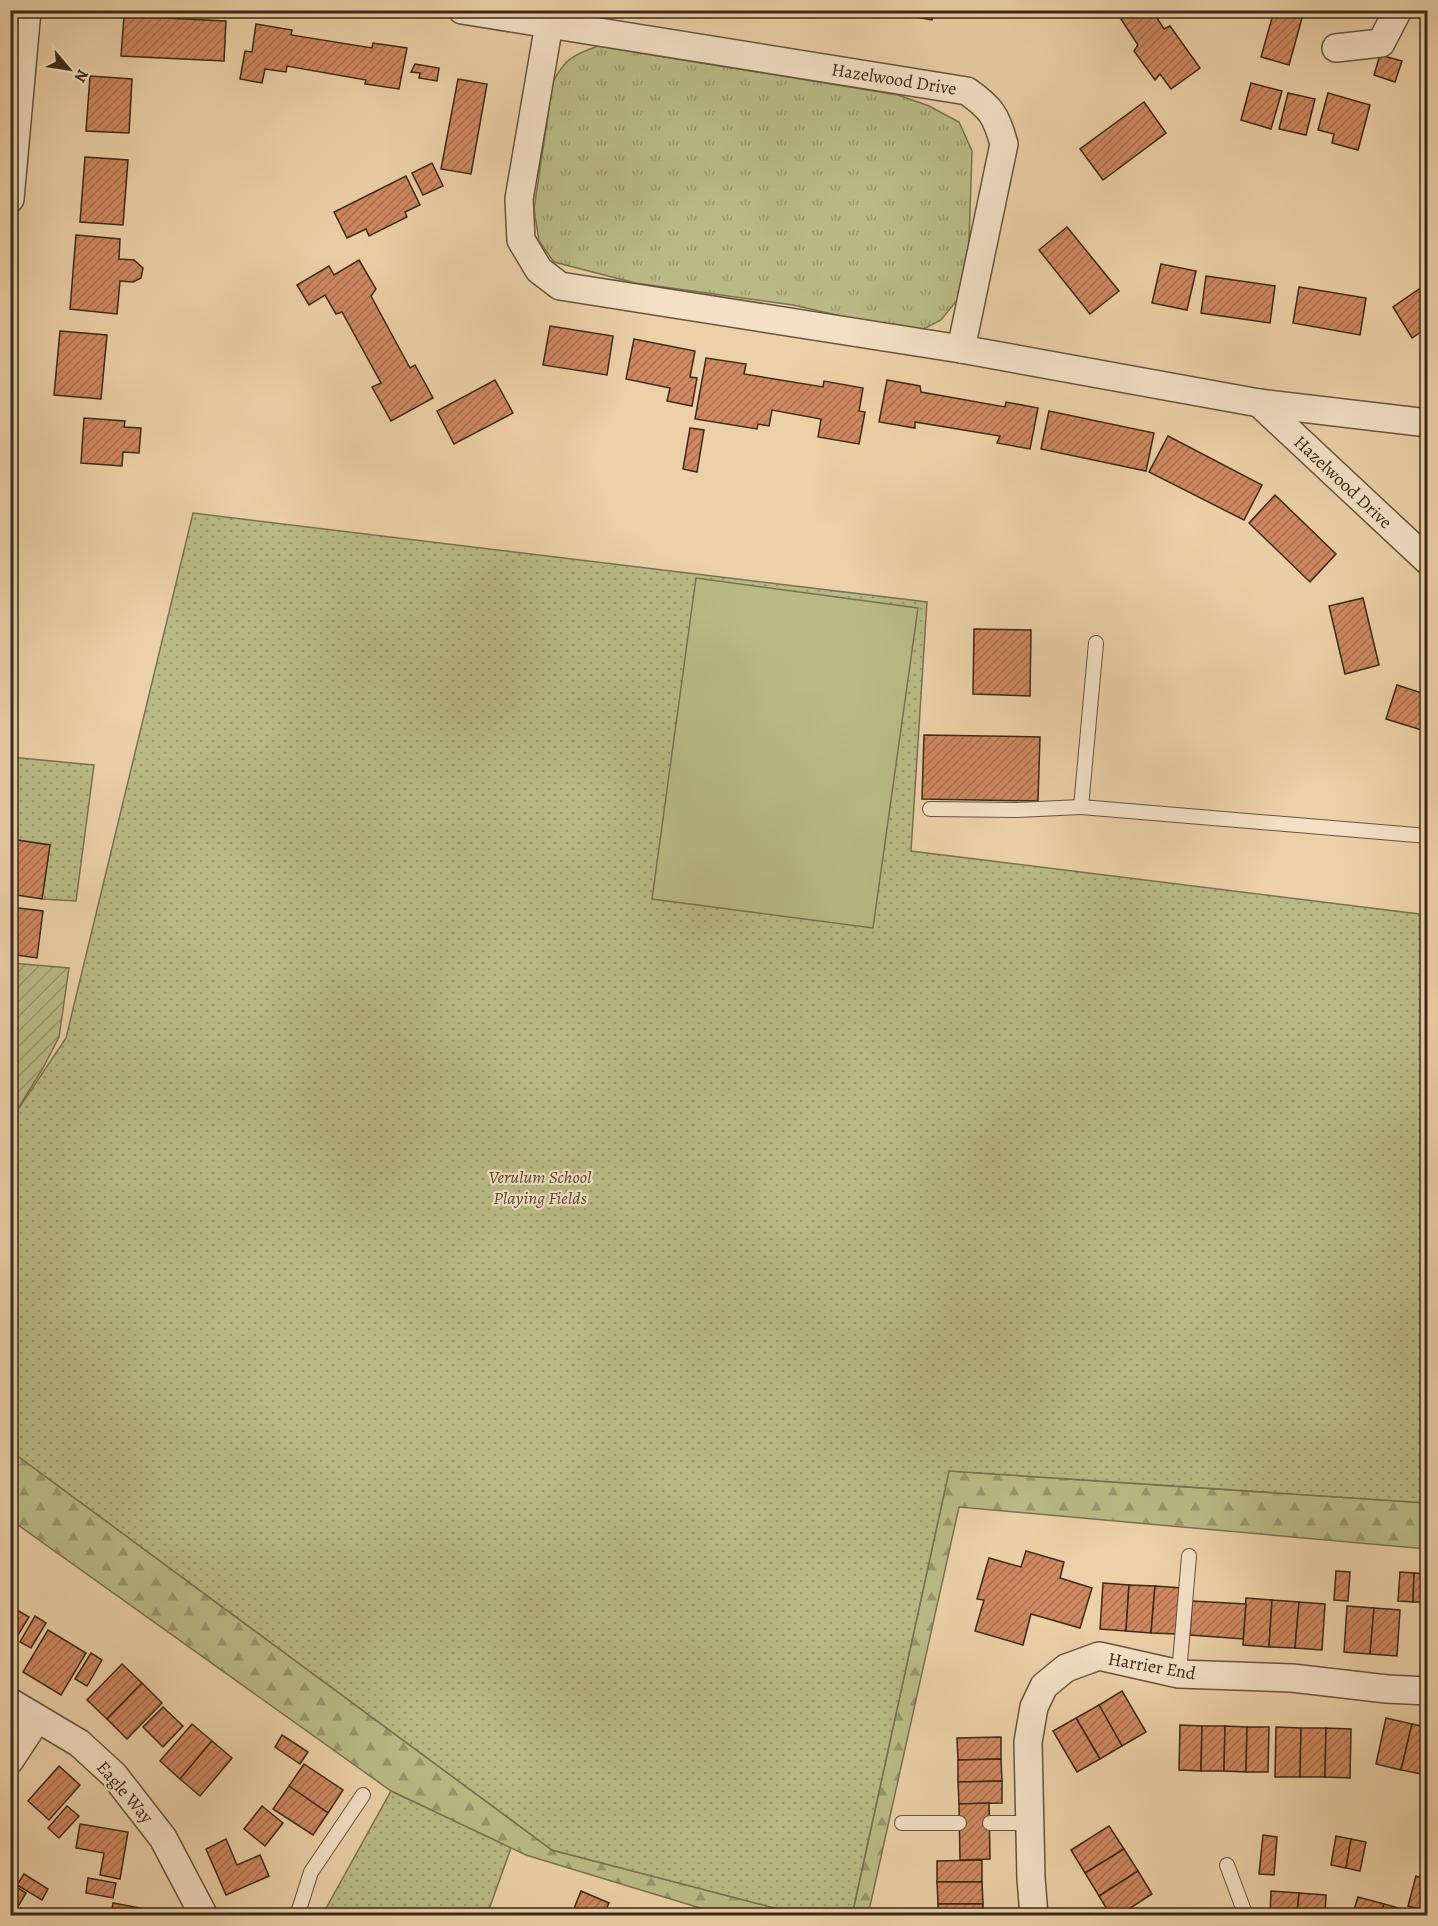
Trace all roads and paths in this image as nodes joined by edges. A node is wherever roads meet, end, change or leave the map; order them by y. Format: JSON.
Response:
{"nodes":[{"id":1,"x":27,"y":10,"type":"edge"},
{"id":2,"x":462,"y":10,"type":"edge"},
{"id":3,"x":1398,"y":10,"type":"edge"},
{"id":4,"x":549,"y":24,"type":"junction"},
{"id":5,"x":1336,"y":48,"type":"dead end"},
{"id":6,"x":10,"y":199,"type":"edge"},
{"id":7,"x":962,"y":349,"type":"junction"},
{"id":8,"x":1259,"y":404,"type":"junction"},
{"id":9,"x":1428,"y":423,"type":"edge"},
{"id":10,"x":1428,"y":561,"type":"edge"},
{"id":11,"x":1096,"y":643,"type":"dead end"},
{"id":12,"x":1081,"y":807,"type":"junction"},
{"id":13,"x":930,"y":809,"type":"dead end"},
{"id":14,"x":1428,"y":836,"type":"edge"},
{"id":15,"x":1189,"y":1556,"type":"dead end"},
{"id":16,"x":1179,"y":1674,"type":"junction"},
{"id":17,"x":1428,"y":1691,"type":"edge"},
{"id":18,"x":10,"y":1702,"type":"edge"},
{"id":19,"x":37,"y":1719,"type":"junction"},
{"id":20,"x":10,"y":1760,"type":"edge"},
{"id":21,"x":363,"y":1795,"type":"dead end"},
{"id":22,"x":902,"y":1823,"type":"dead end"},
{"id":23,"x":959,"y":1823,"type":"dead end"},
{"id":24,"x":990,"y":1823,"type":"dead end"},
{"id":25,"x":1029,"y":1824,"type":"junction"},
{"id":26,"x":1227,"y":1865,"type":"dead end"},
{"id":27,"x":204,"y":1916,"type":"edge"},
{"id":28,"x":297,"y":1916,"type":"edge"},
{"id":29,"x":1034,"y":1916,"type":"edge"},
{"id":30,"x":1246,"y":1916,"type":"edge"}],
"edges":[{"from":1,"to":6,"type":"street"},
{"from":2,"to":4,"type":"street","name":"Hazelwood Drive"},
{"from":3,"to":5,"type":"street"},
{"from":4,"to":7,"type":"street","name":"Hazelwood Drive"},
{"from":4,"to":7,"type":"street","name":"Hazelwood Drive"},
{"from":7,"to":8,"type":"street","name":"Hazelwood Drive"},
{"from":8,"to":9,"type":"street","name":"Hazelwood Drive"},
{"from":8,"to":10,"type":"street","name":"Hazelwood Drive"},
{"from":11,"to":12,"type":"lane"},
{"from":12,"to":13,"type":"lane"},
{"from":12,"to":14,"type":"lane"},
{"from":15,"to":16,"type":"lane"},
{"from":16,"to":17,"type":"street","name":"Harrier End"},
{"from":16,"to":25,"type":"street","name":"Harrier End"},
{"from":18,"to":19,"type":"street","name":"Eagle Way"},
{"from":19,"to":20,"type":"street"},
{"from":19,"to":27,"type":"street","name":"Eagle Way"},
{"from":21,"to":28,"type":"lane"},
{"from":22,"to":23,"type":"lane"},
{"from":24,"to":25,"type":"lane"},
{"from":25,"to":29,"type":"street","name":"Harrier End"},
{"from":26,"to":30,"type":"lane"}]}
